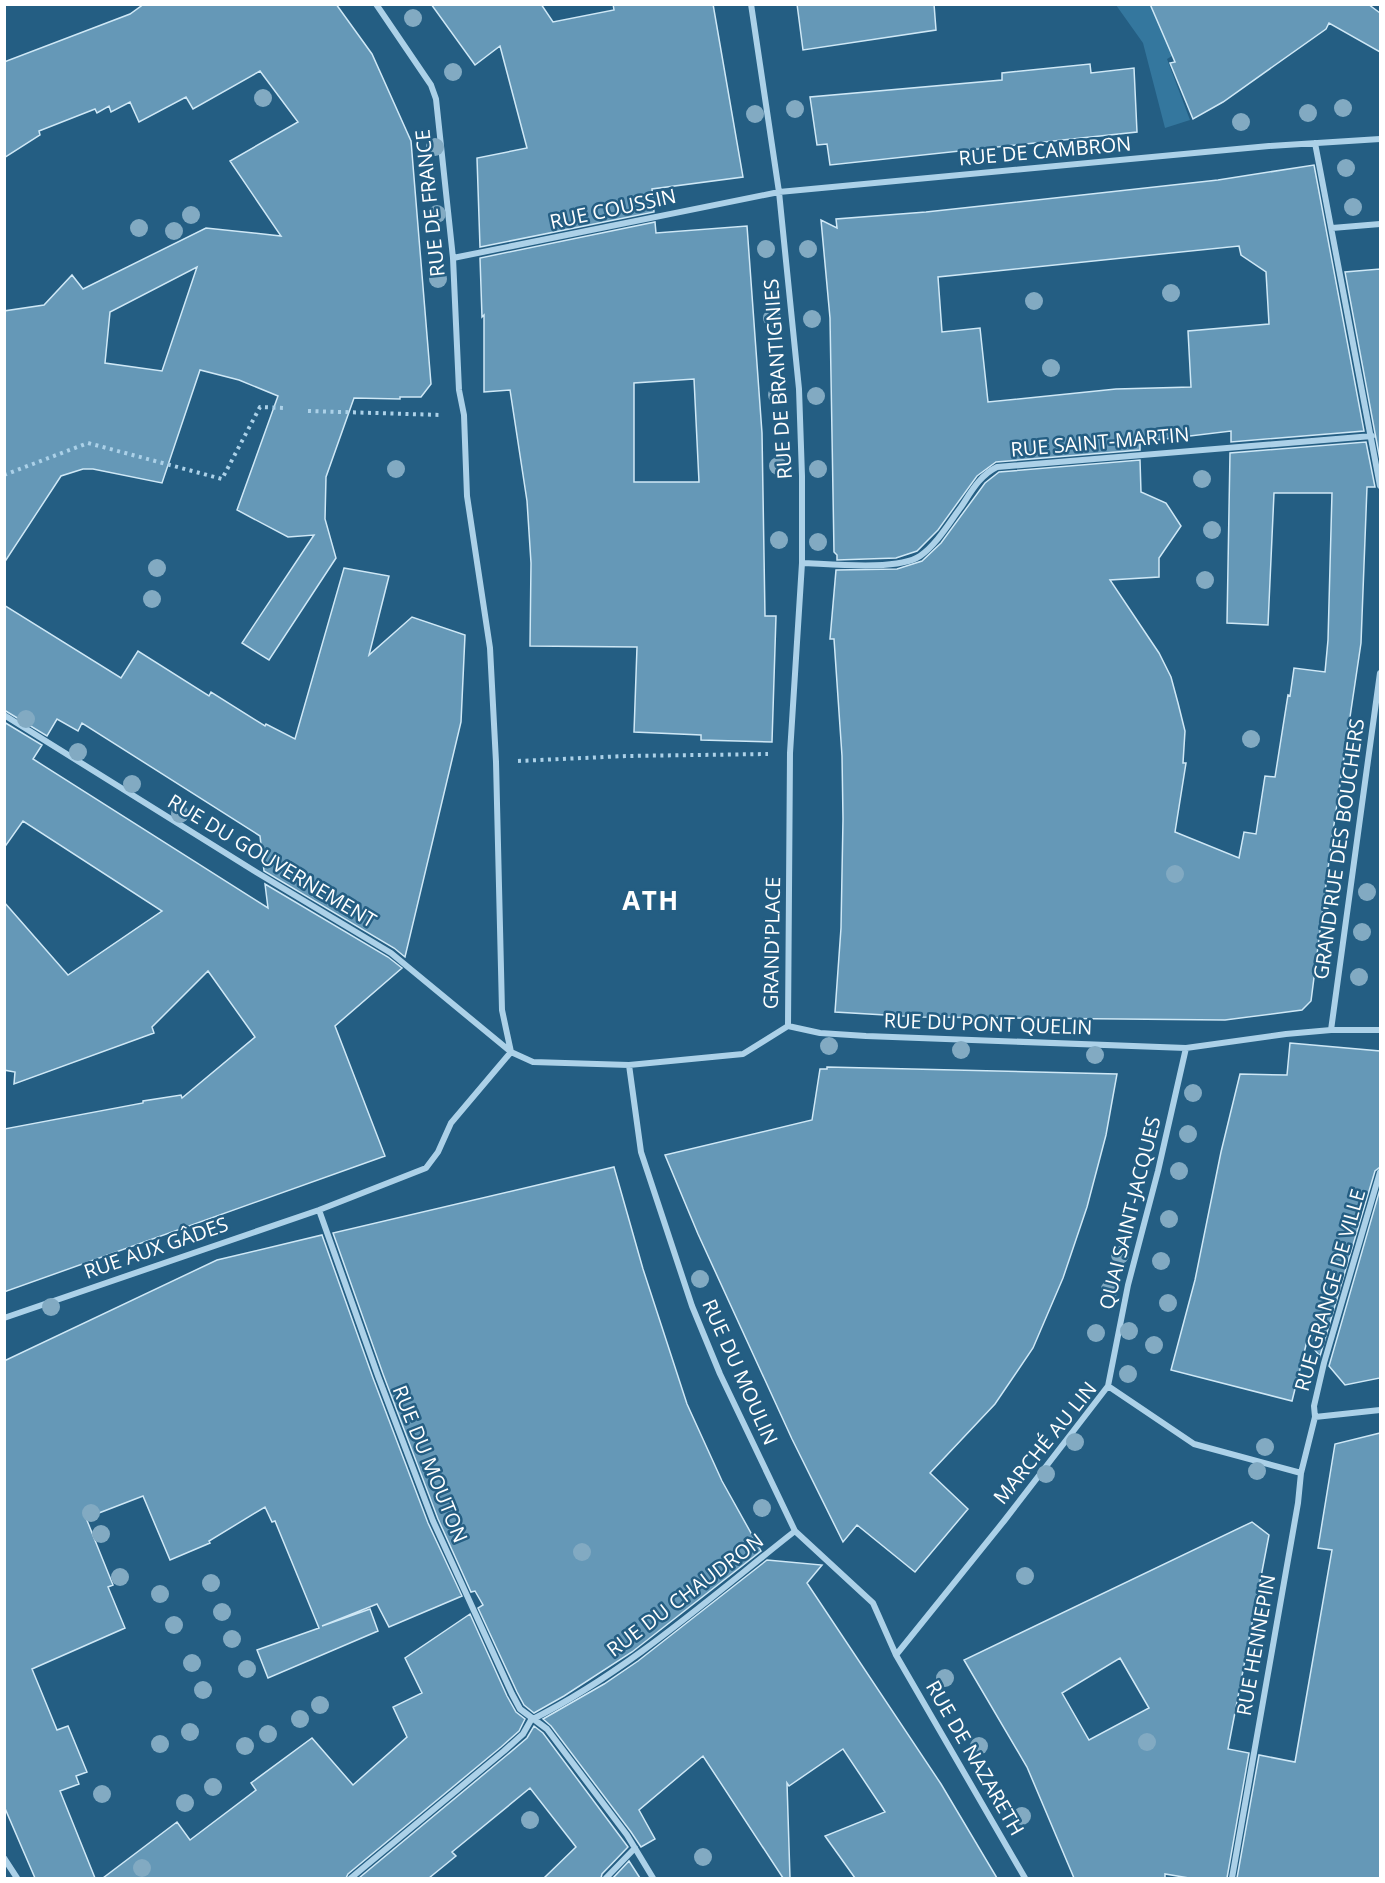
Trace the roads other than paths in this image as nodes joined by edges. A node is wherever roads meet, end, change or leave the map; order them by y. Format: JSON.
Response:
{"nodes":[{"id":1,"x":376,"y":4,"type":"edge"},
{"id":2,"x":751,"y":4,"type":"edge"},
{"id":3,"x":1380,"y":139,"type":"edge"},
{"id":4,"x":1315,"y":143,"type":"junction"},
{"id":5,"x":779,"y":192,"type":"junction"},
{"id":6,"x":1380,"y":224,"type":"edge"},
{"id":7,"x":1332,"y":228,"type":"junction"},
{"id":8,"x":453,"y":258,"type":"junction"},
{"id":9,"x":1372,"y":436,"type":"junction"},
{"id":10,"x":1380,"y":486,"type":"edge"},
{"id":11,"x":802,"y":563,"type":"junction"},
{"id":12,"x":1380,"y":673,"type":"edge"},
{"id":13,"x":4,"y":715,"type":"edge"},
{"id":14,"x":790,"y":753,"type":"joint"},
{"id":15,"x":788,"y":1026,"type":"junction"},
{"id":16,"x":1330,"y":1030,"type":"junction"},
{"id":17,"x":1380,"y":1030,"type":"edge"},
{"id":18,"x":1186,"y":1048,"type":"junction"},
{"id":19,"x":511,"y":1052,"type":"junction"},
{"id":20,"x":630,"y":1065,"type":"junction"},
{"id":21,"x":1380,"y":1172,"type":"edge"},
{"id":22,"x":319,"y":1210,"type":"junction"},
{"id":23,"x":4,"y":1318,"type":"edge"},
{"id":24,"x":1108,"y":1386,"type":"junction"},
{"id":25,"x":1380,"y":1410,"type":"edge"},
{"id":26,"x":1315,"y":1417,"type":"junction"},
{"id":27,"x":1301,"y":1473,"type":"junction"},
{"id":28,"x":795,"y":1532,"type":"junction"},
{"id":29,"x":896,"y":1655,"type":"junction"},
{"id":30,"x":531,"y":1720,"type":"junction"},
{"id":31,"x":635,"y":1848,"type":"junction"},
{"id":32,"x":4,"y":1858,"type":"edge"},
{"id":33,"x":17,"y":1878,"type":"edge"},
{"id":34,"x":351,"y":1878,"type":"edge"},
{"id":35,"x":606,"y":1878,"type":"edge"},
{"id":36,"x":653,"y":1878,"type":"edge"},
{"id":37,"x":1025,"y":1878,"type":"edge"},
{"id":38,"x":1232,"y":1878,"type":"edge"}],
"edges":[{"from":1,"to":8,"type":"street","name":"RUE DE FRANCE"},
{"from":2,"to":5,"type":"street","name":"RUE DE BRANTIGNIES"},
{"from":3,"to":4,"type":"street","name":"RUE DE CAMBRON"},
{"from":4,"to":5,"type":"street","name":"RUE DE CAMBRON"},
{"from":4,"to":7,"type":"street"},
{"from":5,"to":8,"type":"street","name":"RUE COUSSIN"},
{"from":5,"to":11,"type":"street","name":"RUE DE BRANTIGNIES"},
{"from":6,"to":7,"type":"street"},
{"from":7,"to":9,"type":"street"},
{"from":8,"to":19,"type":"street","name":"RUE DE FRANCE"},
{"from":9,"to":10,"type":"street"},
{"from":9,"to":11,"type":"street","name":"RUE SAINT-MARTIN"},
{"from":11,"to":14,"type":"street","name":"RUE DE BRANTIGNIES"},
{"from":12,"to":16,"type":"street","name":"GRAND'RUE DES BOUCHERS"},
{"from":13,"to":19,"type":"street","name":"RUE DU GOUVERNEMENT"},
{"from":14,"to":15,"type":"street","name":"GRAND'PLACE"},
{"from":15,"to":18,"type":"street","name":"RUE DU PONT QUELIN"},
{"from":15,"to":20,"type":"street","name":"GRAND'PLACE"},
{"from":16,"to":17,"type":"street","name":"RUE DU PONT QUELIN"},
{"from":16,"to":18,"type":"street","name":"RUE DU PONT QUELIN"},
{"from":18,"to":24,"type":"street","name":"QUAI SAINT-JACQUES"},
{"from":19,"to":20,"type":"street","name":"GRAND'PLACE"},
{"from":19,"to":22,"type":"street"},
{"from":20,"to":28,"type":"street","name":"RUE DU MOULIN"},
{"from":21,"to":26,"type":"street","name":"RUE GRANGE DE VILLE"},
{"from":22,"to":23,"type":"street","name":"RUE AUX GÂDES"},
{"from":22,"to":30,"type":"street","name":"RUE DU MOUTON"},
{"from":24,"to":27,"type":"street","name":"MARCHÉ AU LIN"},
{"from":24,"to":29,"type":"street","name":"MARCHÉ AU LIN"},
{"from":25,"to":26,"type":"street"},
{"from":26,"to":27,"type":"street","name":"RUE HENNEPIN"},
{"from":27,"to":38,"type":"street","name":"RUE HENNEPIN"},
{"from":28,"to":29,"type":"street","name":"RUE DU MOULIN"},
{"from":28,"to":30,"type":"street","name":"RUE DU CHAUDRON"},
{"from":29,"to":37,"type":"street","name":"RUE DE NAZARETH"},
{"from":30,"to":31,"type":"street","name":"RUE DU MOUTON"},
{"from":30,"to":34,"type":"street"},
{"from":31,"to":35,"type":"street"},
{"from":31,"to":36,"type":"street","name":"RUE DU MOUTON"},
{"from":32,"to":33,"type":"street"}]}
